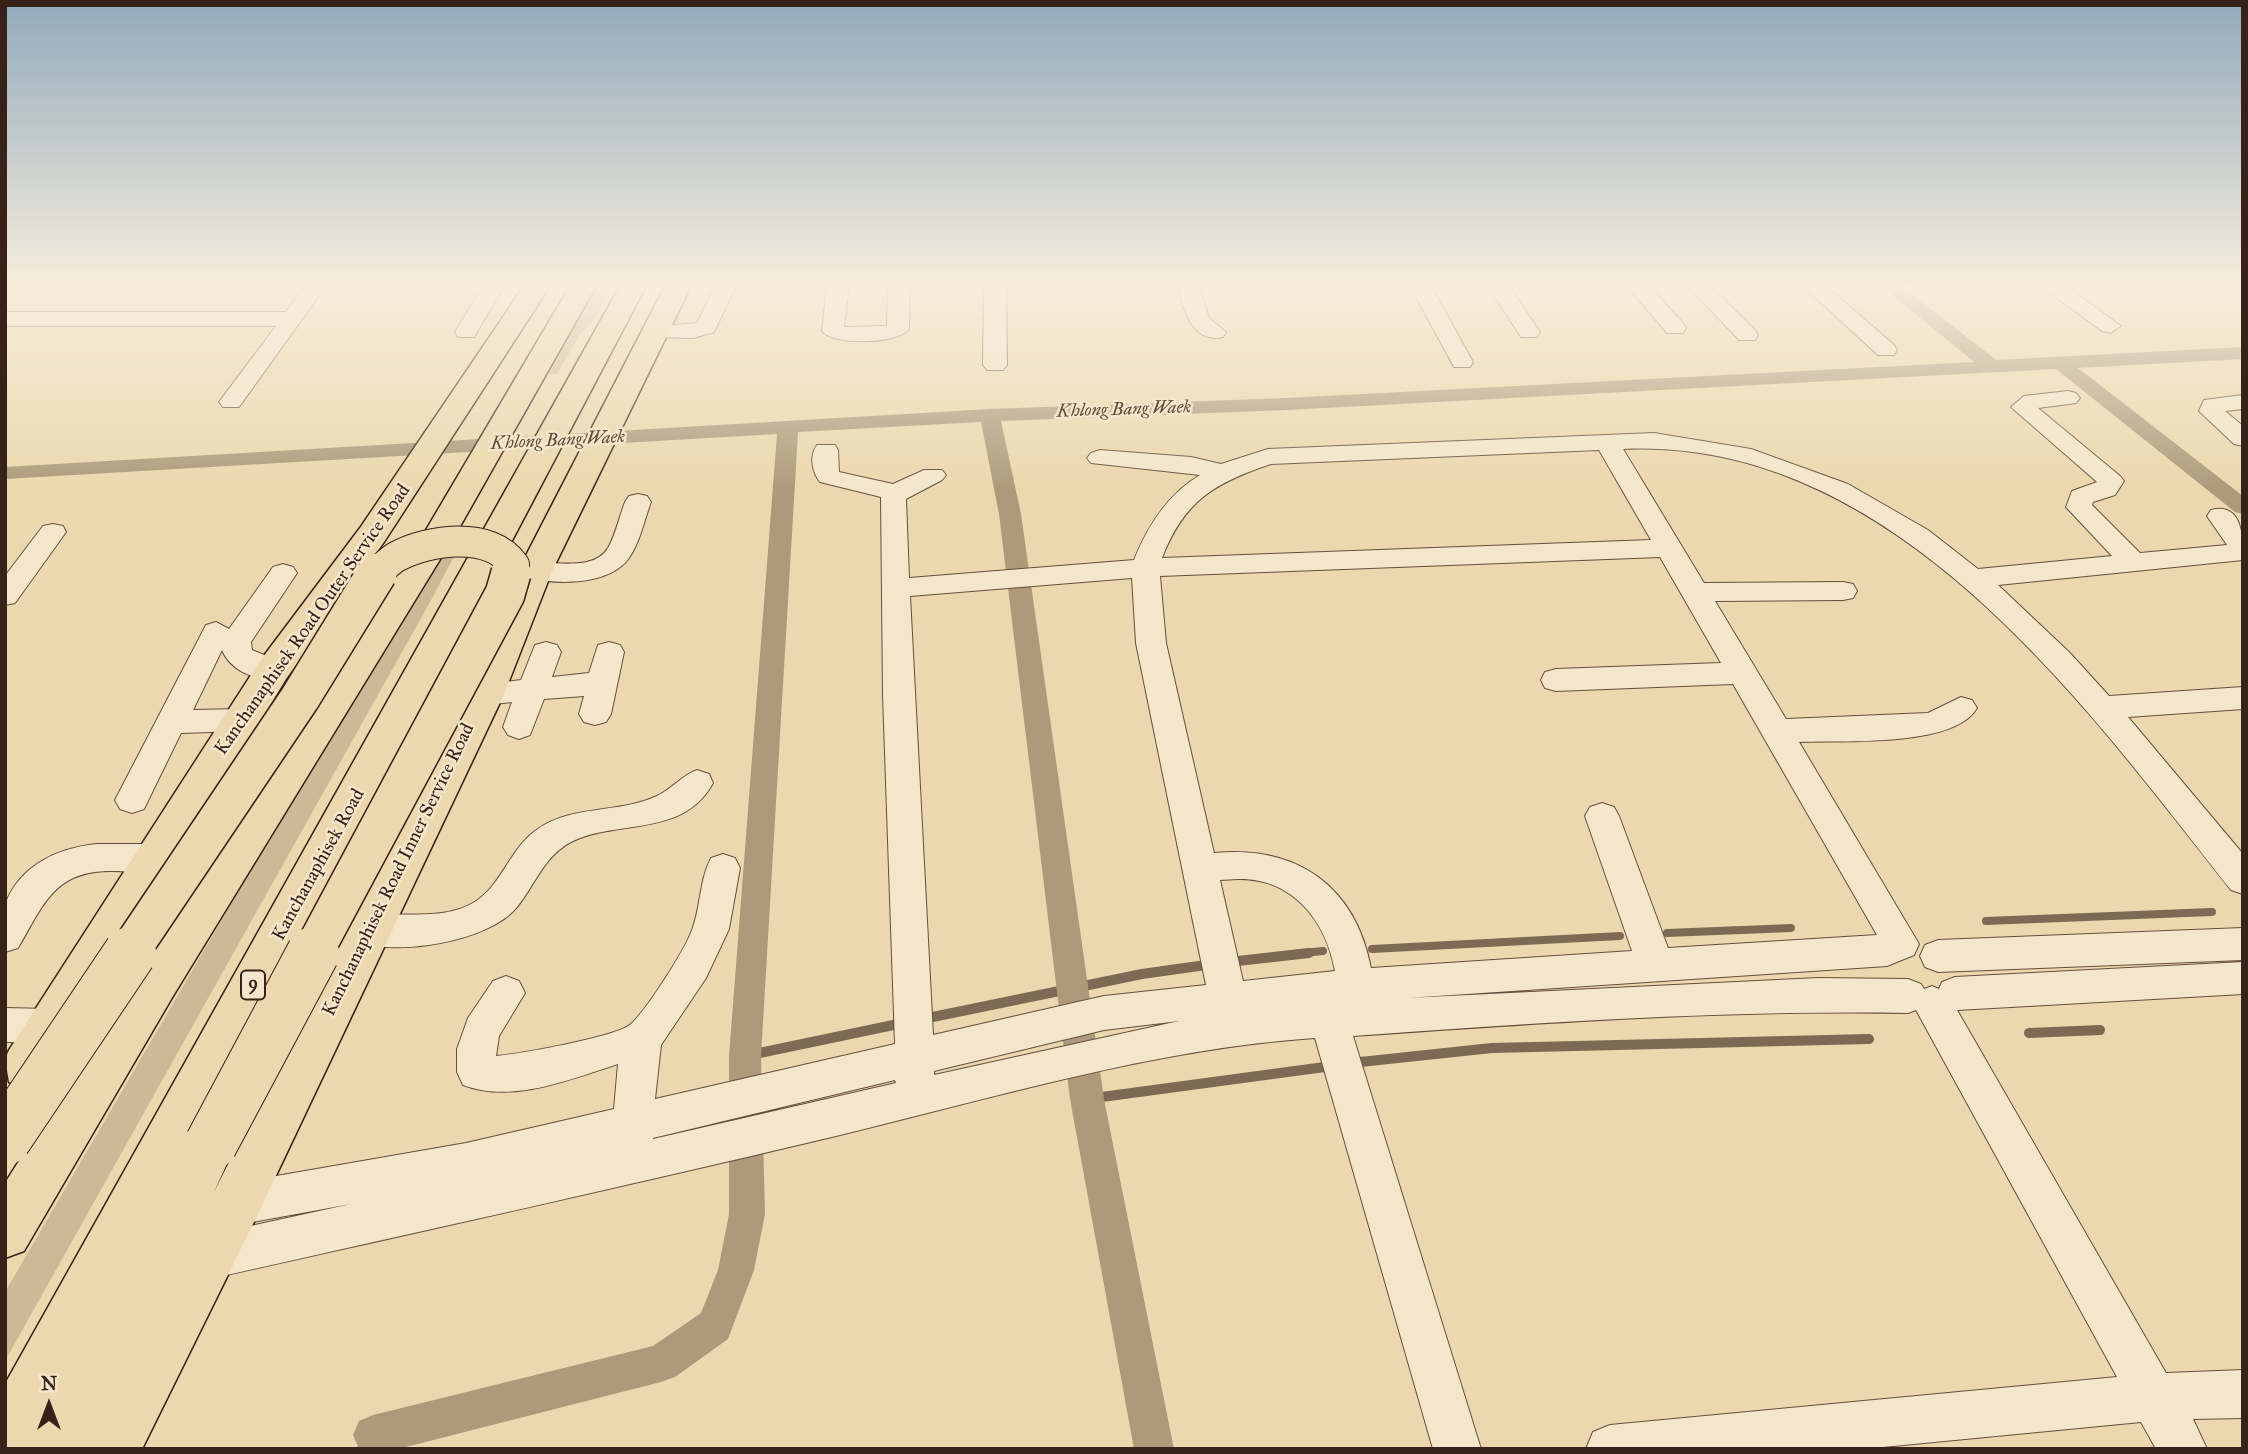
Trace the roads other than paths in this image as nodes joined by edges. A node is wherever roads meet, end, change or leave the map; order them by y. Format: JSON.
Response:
{"nodes":[{"id":1,"x":268,"y":354,"type":"edge"},
{"id":2,"x":493,"y":354,"type":"edge"},
{"id":3,"x":546,"y":354,"type":"edge"},
{"id":4,"x":597,"y":354,"type":"edge"},
{"id":5,"x":645,"y":354,"type":"edge"},
{"id":6,"x":995,"y":354,"type":"edge"},
{"id":7,"x":1457,"y":354,"type":"edge"},
{"id":8,"x":1462,"y":362,"type":"dead end"},
{"id":9,"x":995,"y":365,"type":"dead end"},
{"id":10,"x":2068,"y":398,"type":"dead end"},
{"id":11,"x":231,"y":402,"type":"dead end"},
{"id":12,"x":2243,"y":402,"type":"edge"},
{"id":13,"x":2243,"y":439,"type":"edge"},
{"id":14,"x":1607,"y":442,"type":"junction"},
{"id":15,"x":826,"y":450,"type":"dead end"},
{"id":16,"x":1100,"y":458,"type":"dead end"},
{"id":17,"x":1222,"y":471,"type":"junction"},
{"id":18,"x":933,"y":475,"type":"dead end"},
{"id":19,"x":896,"y":493,"type":"junction"},
{"id":20,"x":638,"y":502,"type":"dead end"},
{"id":21,"x":2220,"y":516,"type":"dead end"},
{"id":22,"x":53,"y":532,"type":"dead end"},
{"id":23,"x":1669,"y":548,"type":"junction"},
{"id":24,"x":2135,"y":564,"type":"junction"},
{"id":25,"x":1145,"y":568,"type":"junction"},
{"id":26,"x":534,"y":571,"type":"junction"},
{"id":27,"x":283,"y":573,"type":"dead end"},
{"id":28,"x":1976,"y":578,"type":"junction"},
{"id":29,"x":894,"y":588,"type":"junction"},
{"id":30,"x":1843,"y":591,"type":"dead end"},
{"id":31,"x":1695,"y":592,"type":"junction"},
{"id":32,"x":5,"y":596,"type":"edge"},
{"id":33,"x":216,"y":632,"type":"dead end"},
{"id":34,"x":546,"y":652,"type":"dead end"},
{"id":35,"x":609,"y":652,"type":"dead end"},
{"id":36,"x":273,"y":670,"type":"junction"},
{"id":37,"x":1742,"y":673,"type":"junction"},
{"id":38,"x":1556,"y":680,"type":"dead end"},
{"id":39,"x":602,"y":683,"type":"junction"},
{"id":40,"x":533,"y":688,"type":"junction"},
{"id":41,"x":485,"y":694,"type":"junction"},
{"id":42,"x":2243,"y":698,"type":"edge"},
{"id":43,"x":1961,"y":708,"type":"dead end"},
{"id":44,"x":2102,"y":708,"type":"junction"},
{"id":45,"x":595,"y":714,"type":"dead end"},
{"id":46,"x":242,"y":720,"type":"junction"},
{"id":47,"x":171,"y":722,"type":"junction"},
{"id":48,"x":519,"y":727,"type":"dead end"},
{"id":49,"x":1777,"y":732,"type":"junction"},
{"id":50,"x":697,"y":783,"type":"dead end"},
{"id":51,"x":132,"y":800,"type":"dead end"},
{"id":52,"x":1602,"y":816,"type":"dead end"},
{"id":53,"x":153,"y":858,"type":"junction"},
{"id":54,"x":723,"y":868,"type":"dead end"},
{"id":55,"x":1200,"y":869,"type":"junction"},
{"id":56,"x":2243,"y":880,"type":"edge"},
{"id":57,"x":370,"y":931,"type":"junction"},
{"id":58,"x":5,"y":937,"type":"edge"},
{"id":59,"x":2243,"y":944,"type":"edge"},
{"id":60,"x":1894,"y":947,"type":"junction"},
{"id":61,"x":1938,"y":956,"type":"junction"},
{"id":62,"x":1656,"y":966,"type":"junction"},
{"id":63,"x":1220,"y":968,"type":"junction"},
{"id":64,"x":2243,"y":978,"type":"edge"},
{"id":65,"x":506,"y":993,"type":"dead end"},
{"id":66,"x":1335,"y":997,"type":"junction"},
{"id":67,"x":1932,"y":998,"type":"junction"},
{"id":68,"x":5,"y":1025,"type":"edge"},
{"id":69,"x":50,"y":1026,"type":"junction"},
{"id":70,"x":914,"y":1032,"type":"junction"},
{"id":71,"x":642,"y":1040,"type":"junction"},
{"id":72,"x":915,"y":1098,"type":"junction"},
{"id":73,"x":5,"y":1099,"type":"edge"},
{"id":74,"x":787,"y":1107,"type":"junction"},
{"id":75,"x":5,"y":1139,"type":"edge"},
{"id":76,"x":632,"y":1144,"type":"junction"},
{"id":77,"x":236,"y":1205,"type":"junction"},
{"id":78,"x":5,"y":1232,"type":"edge"},
{"id":79,"x":209,"y":1257,"type":"junction"},
{"id":80,"x":2243,"y":1394,"type":"edge"},
{"id":81,"x":2151,"y":1397,"type":"junction"},
{"id":82,"x":5,"y":1443,"type":"edge"},
{"id":83,"x":62,"y":1449,"type":"edge"},
{"id":84,"x":111,"y":1449,"type":"edge"},
{"id":85,"x":1457,"y":1449,"type":"edge"},
{"id":86,"x":1610,"y":1449,"type":"edge"},
{"id":87,"x":2183,"y":1449,"type":"edge"}],
"edges":[{"from":1,"to":11,"type":"street"},
{"from":2,"to":36,"type":"main road","name":"Kanchanaphisek Road Outer Service Road"},
{"from":3,"to":78,"type":"main road"},
{"from":4,"to":82,"type":"main road","name":"Kanchanaphisek Road","number":"9"},
{"from":5,"to":26,"type":"main road","name":"Kanchanaphisek Road Inner Service Road"},
{"from":6,"to":9,"type":"street"},
{"from":7,"to":8,"type":"street"},
{"from":10,"to":24,"type":"street"},
{"from":12,"to":13,"type":"street"},
{"from":14,"to":17,"type":"street"},
{"from":14,"to":23,"type":"street"},
{"from":14,"to":28,"type":"street"},
{"from":15,"to":19,"type":"street"},
{"from":16,"to":17,"type":"street"},
{"from":17,"to":25,"type":"street"},
{"from":18,"to":19,"type":"street"},
{"from":19,"to":29,"type":"street"},
{"from":20,"to":26,"type":"street"},
{"from":21,"to":24,"type":"street"},
{"from":22,"to":32,"type":"street"},
{"from":23,"to":25,"type":"street"},
{"from":23,"to":31,"type":"street"},
{"from":24,"to":28,"type":"street"},
{"from":25,"to":29,"type":"street"},
{"from":25,"to":55,"type":"street"},
{"from":26,"to":41,"type":"main road","name":"Kanchanaphisek Road Inner Service Road"},
{"from":27,"to":36,"type":"street"},
{"from":28,"to":44,"type":"street"},
{"from":29,"to":70,"type":"street"},
{"from":30,"to":31,"type":"street"},
{"from":31,"to":37,"type":"street"},
{"from":33,"to":47,"type":"street"},
{"from":34,"to":40,"type":"street"},
{"from":35,"to":39,"type":"street"},
{"from":36,"to":46,"type":"main road","name":"Kanchanaphisek Road Outer Service Road"},
{"from":37,"to":38,"type":"street"},
{"from":37,"to":49,"type":"street"},
{"from":39,"to":40,"type":"street"},
{"from":39,"to":45,"type":"street"},
{"from":40,"to":41,"type":"street"},
{"from":40,"to":48,"type":"street"},
{"from":41,"to":57,"type":"main road","name":"Kanchanaphisek Road Inner Service Road"},
{"from":42,"to":44,"type":"street"},
{"from":43,"to":49,"type":"street"},
{"from":44,"to":56,"type":"street"},
{"from":46,"to":47,"type":"street"},
{"from":46,"to":53,"type":"main road","name":"Kanchanaphisek Road Outer Service Road"},
{"from":47,"to":51,"type":"street"},
{"from":49,"to":60,"type":"street"},
{"from":50,"to":57,"type":"street"},
{"from":52,"to":62,"type":"street"},
{"from":53,"to":58,"type":"street"},
{"from":53,"to":69,"type":"main road","name":"Kanchanaphisek Road Outer Service Road"},
{"from":54,"to":71,"type":"street"},
{"from":55,"to":63,"type":"street"},
{"from":55,"to":66,"type":"street"},
{"from":57,"to":77,"type":"main road","name":"Kanchanaphisek Road Inner Service Road"},
{"from":59,"to":61,"type":"street"},
{"from":60,"to":61,"type":"street"},
{"from":60,"to":62,"type":"street"},
{"from":60,"to":67,"type":"street"},
{"from":61,"to":67,"type":"street"},
{"from":62,"to":66,"type":"street"},
{"from":63,"to":66,"type":"street"},
{"from":63,"to":70,"type":"street"},
{"from":64,"to":67,"type":"street"},
{"from":65,"to":71,"type":"street"},
{"from":66,"to":67,"type":"street"},
{"from":66,"to":72,"type":"street"},
{"from":66,"to":85,"type":"street"},
{"from":67,"to":81,"type":"street"},
{"from":68,"to":69,"type":"street"},
{"from":69,"to":73,"type":"main road","name":"Kanchanaphisek Road Outer Service Road"},
{"from":70,"to":72,"type":"street"},
{"from":70,"to":74,"type":"street"},
{"from":71,"to":76,"type":"street"},
{"from":72,"to":74,"type":"street"},
{"from":74,"to":76,"type":"street"},
{"from":75,"to":83,"type":"main road","bridge":true},
{"from":76,"to":77,"type":"street"},
{"from":76,"to":79,"type":"street"},
{"from":77,"to":79,"type":"main road","name":"Kanchanaphisek Road Inner Service Road"},
{"from":79,"to":84,"type":"main road","name":"Kanchanaphisek Road Inner Service Road"},
{"from":80,"to":81,"type":"street"},
{"from":81,"to":86,"type":"street"},
{"from":81,"to":87,"type":"street"}]}
